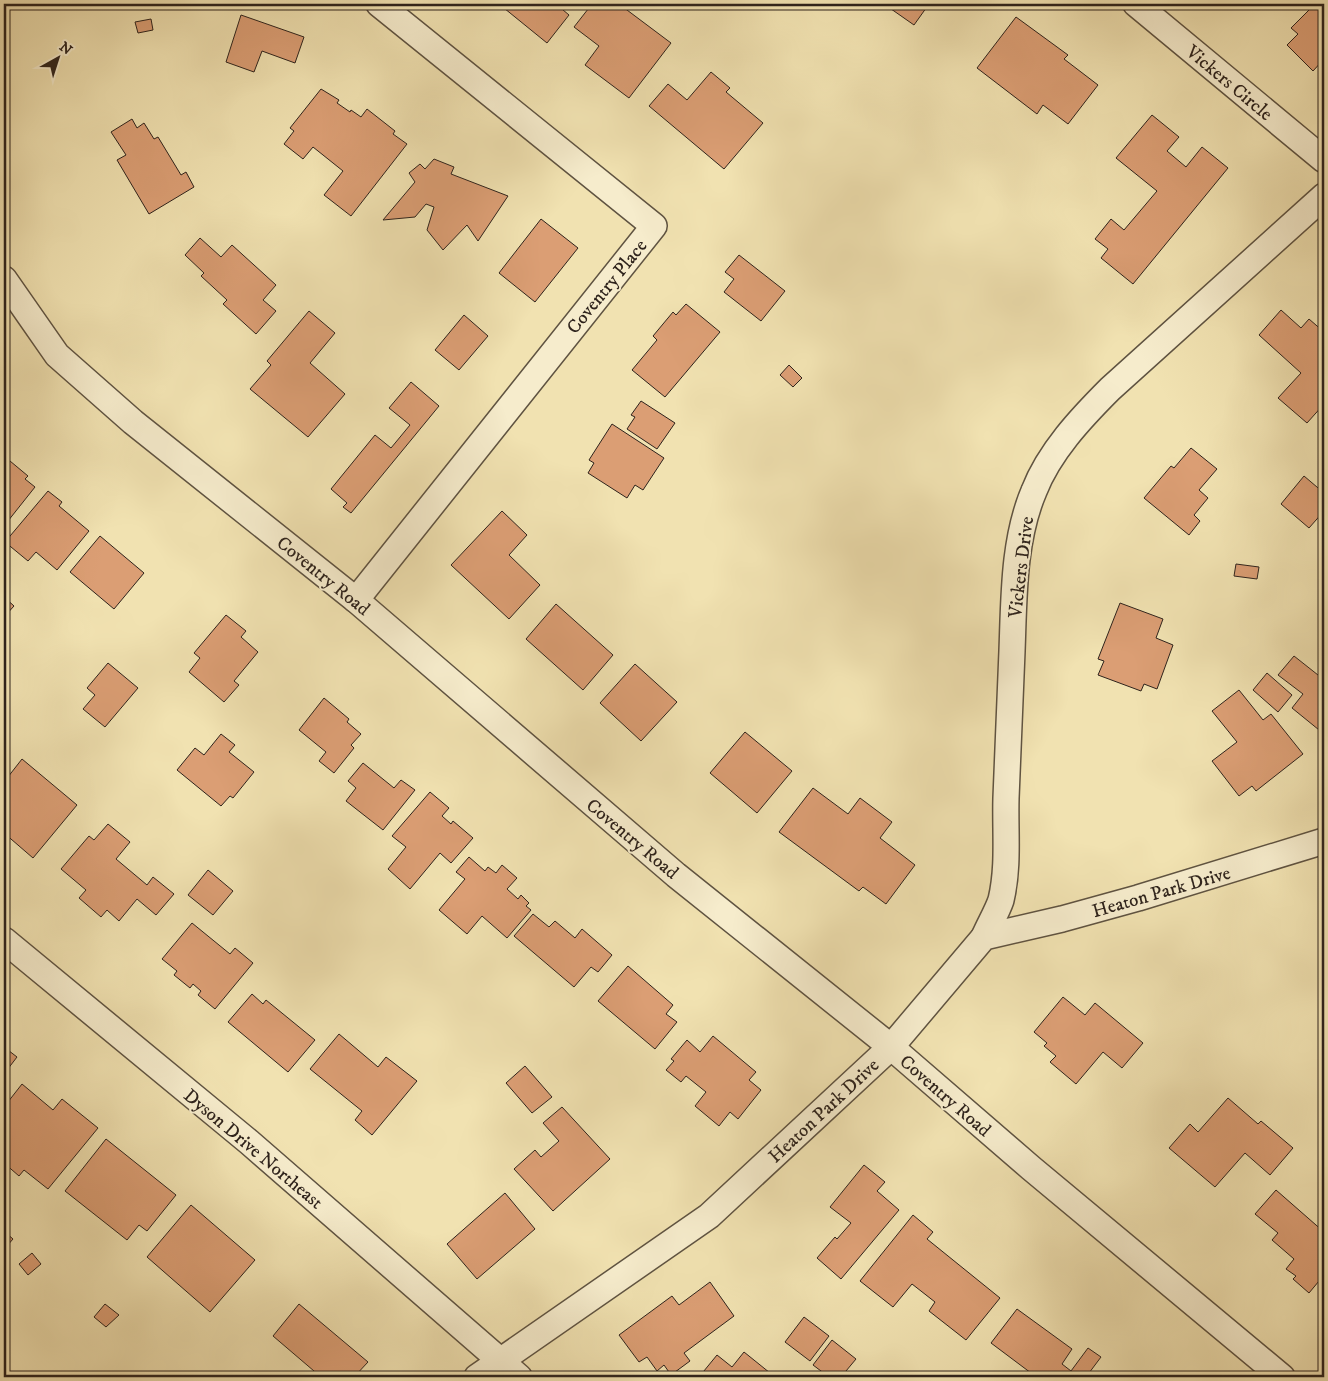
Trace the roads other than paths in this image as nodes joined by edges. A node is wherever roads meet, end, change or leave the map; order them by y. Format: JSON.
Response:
{"nodes":[{"id":1,"x":379,"y":4,"type":"edge"},
{"id":2,"x":1136,"y":4,"type":"edge"},
{"id":3,"x":1324,"y":160,"type":"edge"},
{"id":4,"x":1324,"y":196,"type":"edge"},
{"id":5,"x":4,"y":279,"type":"edge"},
{"id":6,"x":356,"y":600,"type":"junction"},
{"id":7,"x":1324,"y":841,"type":"edge"},
{"id":8,"x":984,"y":938,"type":"junction"},
{"id":9,"x":4,"y":940,"type":"edge"},
{"id":10,"x":891,"y":1047,"type":"junction"},
{"id":11,"x":510,"y":1370,"type":"edge"},
{"id":12,"x":478,"y":1377,"type":"edge"},
{"id":13,"x":1282,"y":1377,"type":"edge"}],
"edges":[{"from":1,"to":6,"type":"street","name":"Coventry Place"},
{"from":2,"to":3,"type":"street","name":"Vickers Circle"},
{"from":4,"to":8,"type":"street","name":"Vickers Drive"},
{"from":5,"to":6,"type":"street","name":"Coventry Road"},
{"from":6,"to":10,"type":"street","name":"Coventry Road"},
{"from":7,"to":8,"type":"street","name":"Heaton Park Drive"},
{"from":8,"to":10,"type":"street","name":"Heaton Park Drive"},
{"from":9,"to":11,"type":"street","name":"Dyson Drive Northeast"},
{"from":10,"to":11,"type":"street","name":"Heaton Park Drive"},
{"from":10,"to":13,"type":"street","name":"Coventry Road"},
{"from":11,"to":12,"type":"street","name":"Heaton Park Drive"}]}
